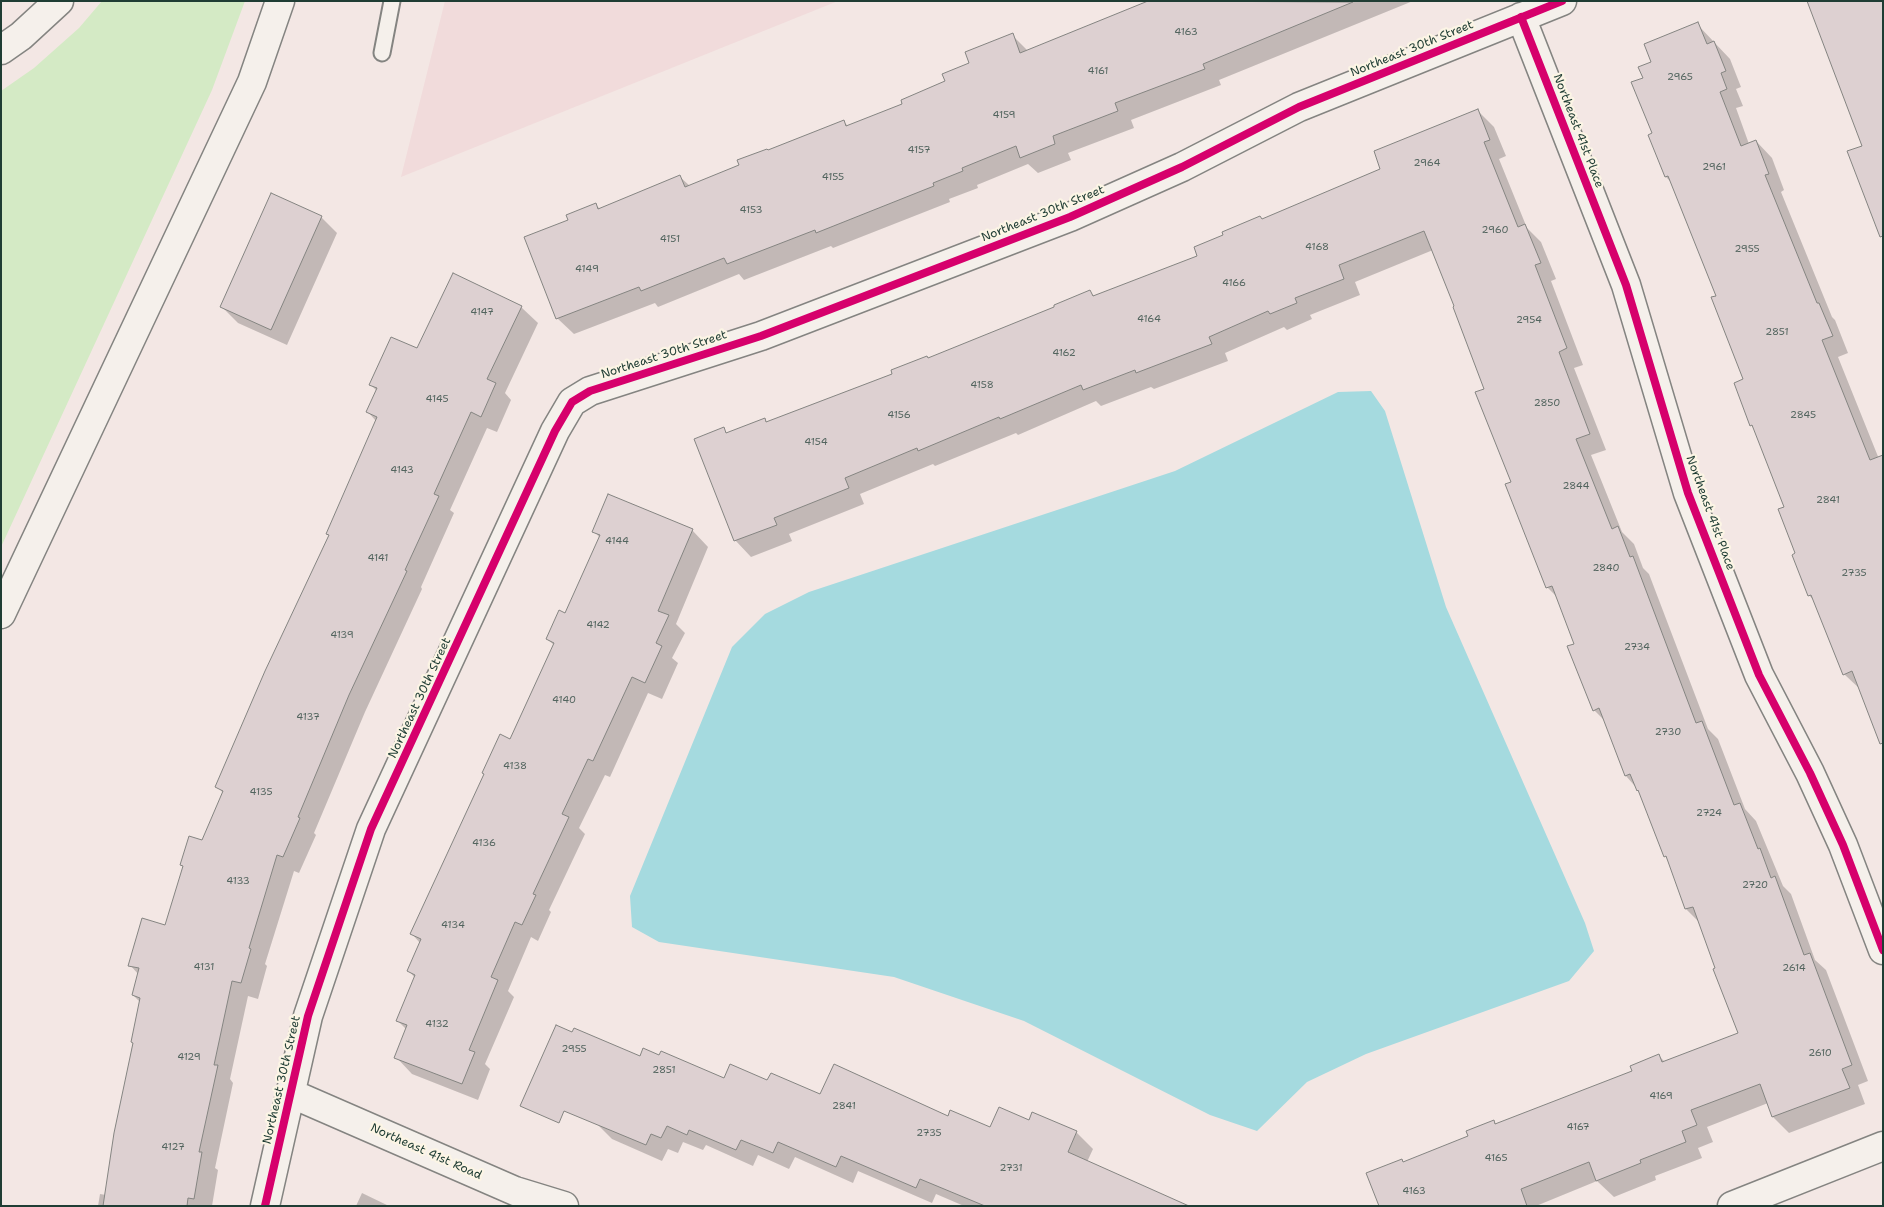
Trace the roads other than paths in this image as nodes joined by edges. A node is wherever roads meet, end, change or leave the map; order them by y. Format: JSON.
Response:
{"nodes":[{"id":1,"x":59,"y":1,"type":"edge"},
{"id":2,"x":280,"y":1,"type":"edge"},
{"id":3,"x":392,"y":1,"type":"edge"},
{"id":4,"x":1562,"y":1,"type":"edge"},
{"id":5,"x":1521,"y":18,"type":"junction"},
{"id":6,"x":1,"y":50,"type":"edge"},
{"id":7,"x":382,"y":54,"type":"dead end"},
{"id":8,"x":1,"y":614,"type":"edge"},
{"id":9,"x":1883,"y":950,"type":"edge"},
{"id":10,"x":290,"y":1093,"type":"junction"},
{"id":11,"x":1883,"y":1146,"type":"edge"},
{"id":12,"x":266,"y":1206,"type":"edge"},
{"id":13,"x":564,"y":1206,"type":"edge"},
{"id":14,"x":1732,"y":1206,"type":"edge"}],
"edges":[{"from":1,"to":6,"type":"main road"},
{"from":2,"to":8,"type":"main road"},
{"from":3,"to":7,"type":"lane"},
{"from":4,"to":5,"type":"main road","name":"Northeast 30th Street"},
{"from":5,"to":9,"type":"main road","name":"Northeast 41st Place"},
{"from":5,"to":10,"type":"main road","name":"Northeast 30th Street"},
{"from":10,"to":12,"type":"main road","name":"Northeast 30th Street"},
{"from":10,"to":13,"type":"main road","name":"Northeast 41st Road"},
{"from":11,"to":14,"type":"main road"}]}
